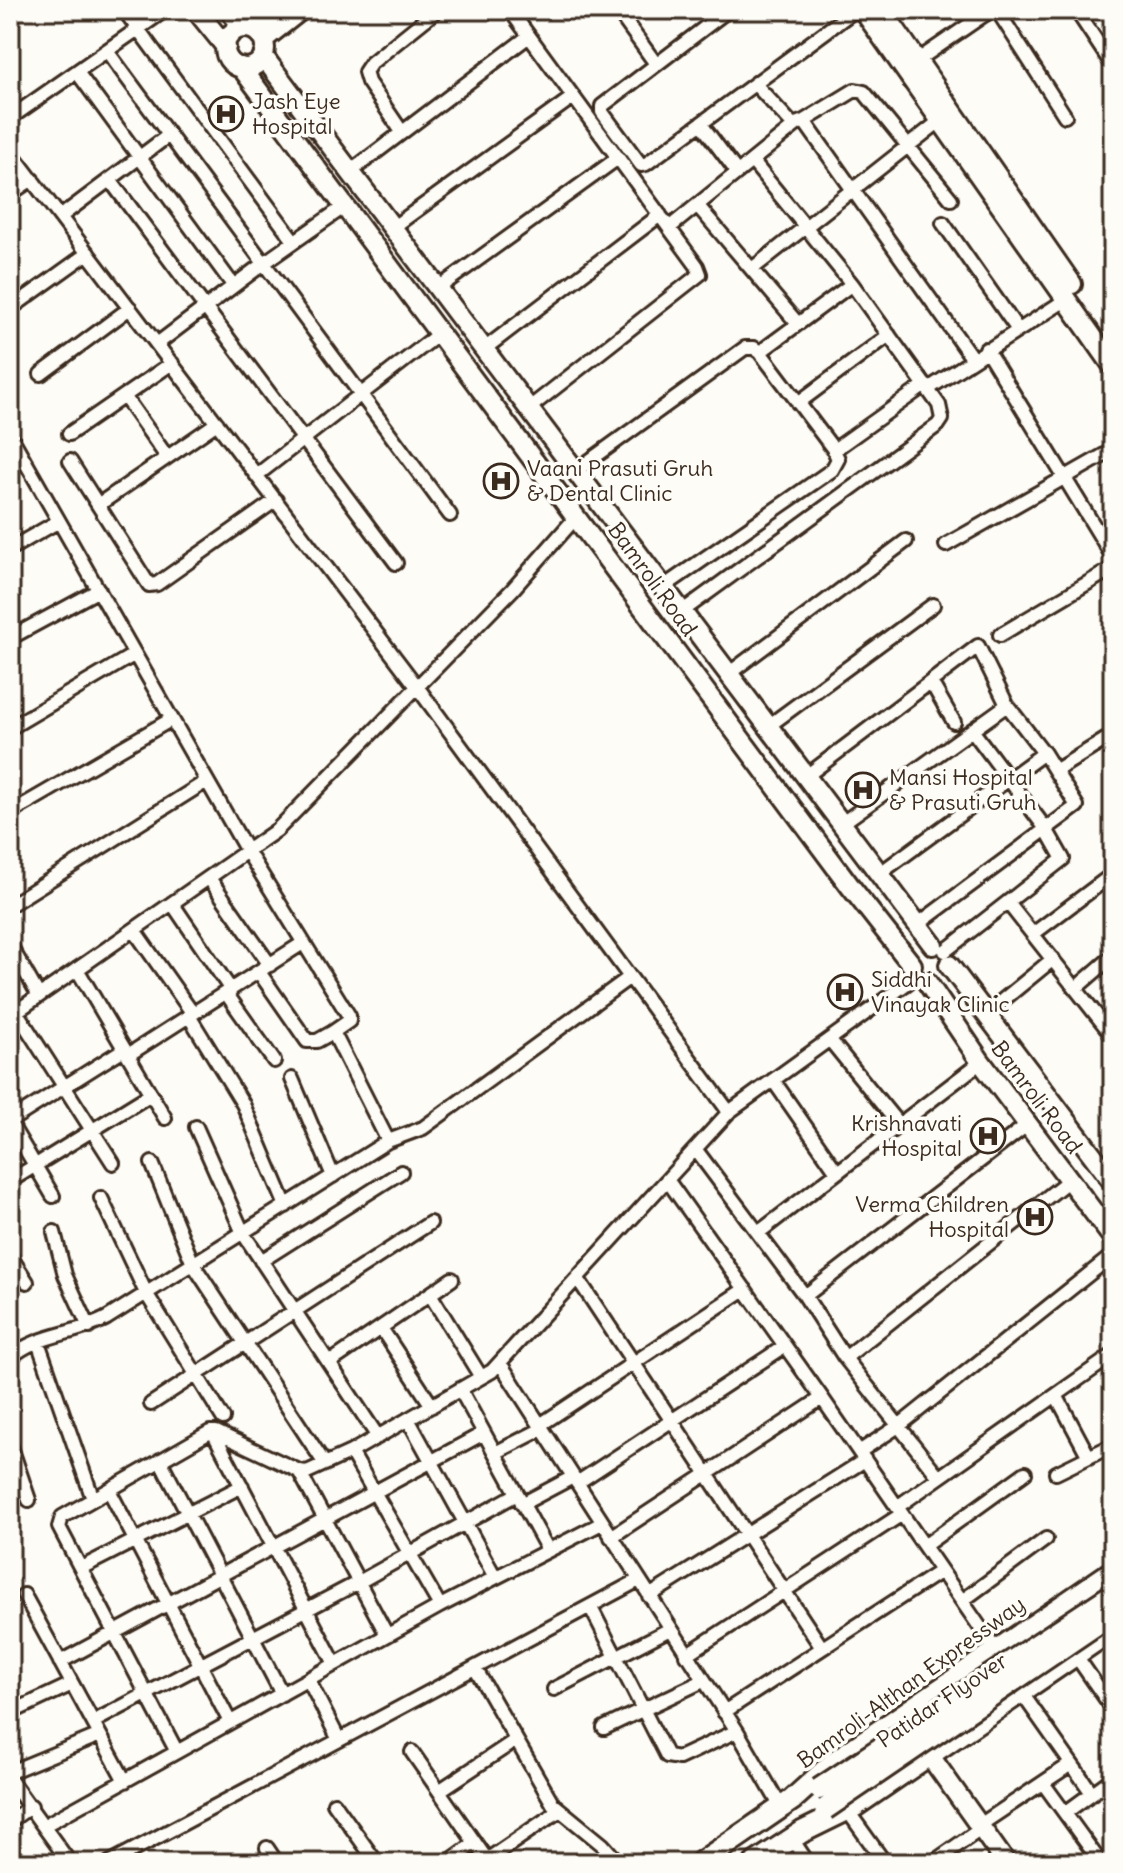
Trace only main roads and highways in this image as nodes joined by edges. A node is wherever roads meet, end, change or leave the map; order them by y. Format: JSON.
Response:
{"nodes":[{"id":1,"x":1113,"y":1571,"type":"edge"},
{"id":2,"x":1113,"y":1594,"type":"edge"},
{"id":3,"x":1113,"y":1613,"type":"edge"},
{"id":4,"x":1113,"y":1629,"type":"edge"},
{"id":5,"x":822,"y":1799,"type":"junction"},
{"id":6,"x":786,"y":1803,"type":"junction"},
{"id":7,"x":797,"y":1835,"type":"junction"},
{"id":8,"x":700,"y":1863,"type":"edge"},
{"id":9,"x":755,"y":1863,"type":"edge"}],
"edges":[{"from":1,"to":6,"type":"main road","name":"Bamroli-Althan Expressway"},
{"from":2,"to":5,"type":"main road","name":"Patidar Flyover","bridge":true},
{"from":3,"to":5,"type":"main road","name":"Patidar Flyover","bridge":true},
{"from":4,"to":7,"type":"main road"},
{"from":5,"to":6,"type":"main road","name":"Patidar Flyover"},
{"from":5,"to":7,"type":"main road","name":"Patidar Flyover"},
{"from":6,"to":8,"type":"main road","name":"Bamroli-Althan Expressway"},
{"from":7,"to":9,"type":"main road"}]}
